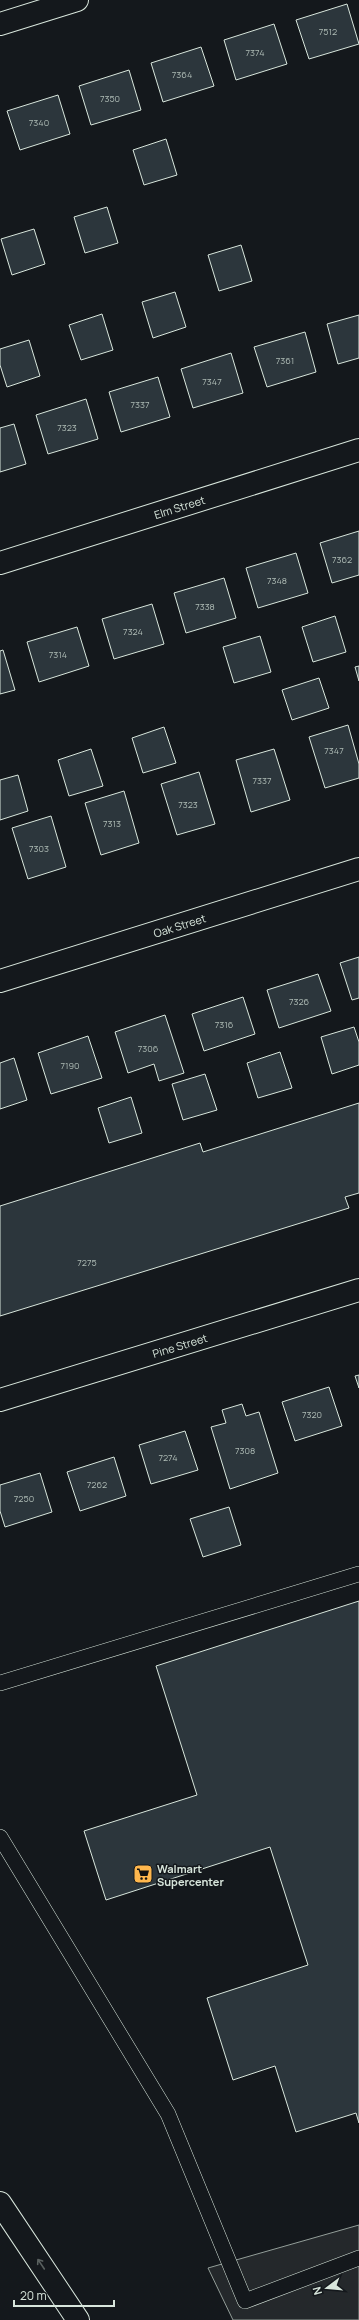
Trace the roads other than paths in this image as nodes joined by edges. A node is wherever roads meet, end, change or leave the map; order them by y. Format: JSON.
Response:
{"nodes":[{"id":1,"x":77,"y":0,"type":"edge"},
{"id":2,"x":0,"y":24,"type":"edge"},
{"id":3,"x":359,"y":450,"type":"edge"},
{"id":4,"x":0,"y":563,"type":"edge"},
{"id":5,"x":359,"y":869,"type":"edge"},
{"id":6,"x":0,"y":981,"type":"edge"},
{"id":7,"x":359,"y":1290,"type":"edge"},
{"id":8,"x":0,"y":1400,"type":"edge"},
{"id":9,"x":359,"y":1574,"type":"edge"},
{"id":10,"x":0,"y":1683,"type":"edge"},
{"id":11,"x":0,"y":1837,"type":"edge"},
{"id":12,"x":0,"y":2203,"type":"edge"},
{"id":13,"x":359,"y":2258,"type":"edge"},
{"id":14,"x":78,"y":2320,"type":"edge"}],
"edges":[{"from":1,"to":2,"type":"street"},
{"from":3,"to":4,"type":"street","name":"Elm Street"},
{"from":5,"to":6,"type":"street","name":"Oak Street"},
{"from":7,"to":8,"type":"street","name":"Pine Street"},
{"from":9,"to":10,"type":"lane"},
{"from":11,"to":13,"type":"lane"},
{"from":14,"to":12,"type":"street","one_way":true}]}
